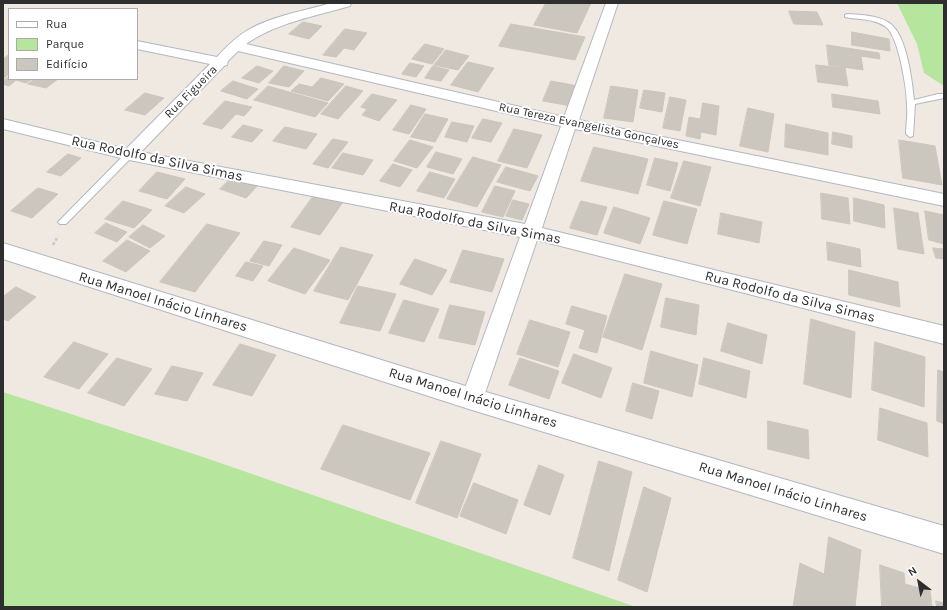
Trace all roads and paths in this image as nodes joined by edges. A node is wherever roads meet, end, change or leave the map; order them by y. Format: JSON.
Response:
{"nodes":[{"id":1,"x":345,"y":3,"type":"edge"},
{"id":2,"x":612,"y":3,"type":"edge"},
{"id":3,"x":847,"y":16,"type":"dead end"},
{"id":4,"x":138,"y":45,"type":"edge"},
{"id":5,"x":235,"y":46,"type":"junction"},
{"id":6,"x":222,"y":62,"type":"junction"},
{"id":7,"x":944,"y":96,"type":"edge"},
{"id":8,"x":911,"y":103,"type":"junction"},
{"id":9,"x":570,"y":123,"type":"junction"},
{"id":10,"x":3,"y":124,"type":"edge"},
{"id":11,"x":910,"y":134,"type":"dead end"},
{"id":12,"x":129,"y":155,"type":"junction"},
{"id":13,"x":944,"y":200,"type":"edge"},
{"id":14,"x":63,"y":222,"type":"dead end"},
{"id":15,"x":531,"y":232,"type":"junction"},
{"id":16,"x":3,"y":251,"type":"edge"},
{"id":17,"x":944,"y":335,"type":"edge"},
{"id":18,"x":472,"y":399,"type":"junction"},
{"id":19,"x":944,"y":540,"type":"edge"}],
"edges":[{"from":1,"to":5,"type":"street","name":"Rua Figueira"},
{"from":2,"to":9,"type":"street"},
{"from":3,"to":8,"type":"lane"},
{"from":4,"to":6,"type":"street"},
{"from":5,"to":6,"type":"street","name":"Rua Figueira"},
{"from":5,"to":9,"type":"street","name":"Rua Tereza Evangelista Gonçalves"},
{"from":6,"to":12,"type":"street","name":"Rua Figueira"},
{"from":7,"to":8,"type":"lane"},
{"from":8,"to":11,"type":"lane"},
{"from":9,"to":13,"type":"street","name":"Rua Tereza Evangelista Gonçalves"},
{"from":9,"to":15,"type":"street"},
{"from":10,"to":12,"type":"street","name":"Rua Rodolfo da Silva Simas"},
{"from":12,"to":14,"type":"lane","name":"Rua Figueira"},
{"from":12,"to":15,"type":"street","name":"Rua Rodolfo da Silva Simas"},
{"from":15,"to":17,"type":"street","name":"Rua Rodolfo da Silva Simas"},
{"from":15,"to":18,"type":"street"},
{"from":16,"to":18,"type":"main road","name":"Rua Manoel Inácio Linhares"},
{"from":18,"to":19,"type":"main road","name":"Rua Manoel Inácio Linhares"}]}
